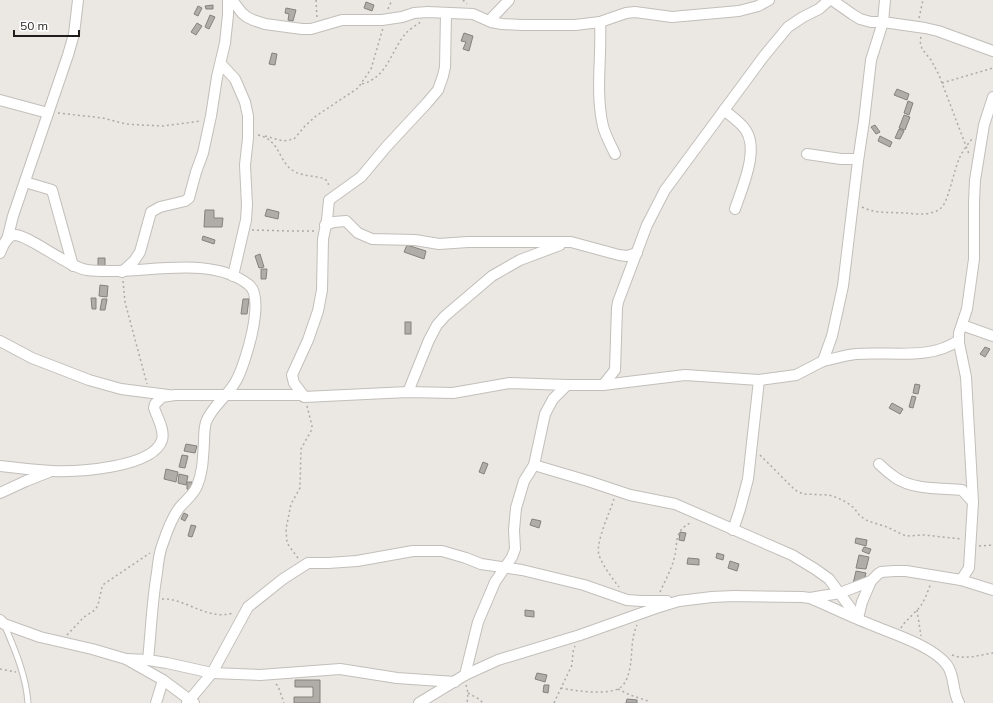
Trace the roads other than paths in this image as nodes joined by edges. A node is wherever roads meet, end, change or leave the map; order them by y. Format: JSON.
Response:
{"nodes":[{"id":1,"x":78,"y":0,"type":"edge"},
{"id":2,"x":228,"y":0,"type":"edge"},
{"id":3,"x":232,"y":0,"type":"edge"},
{"id":4,"x":509,"y":0,"type":"edge"},
{"id":5,"x":769,"y":0,"type":"edge"},
{"id":6,"x":829,"y":0,"type":"edge"},
{"id":7,"x":832,"y":0,"type":"edge"},
{"id":8,"x":885,"y":0,"type":"edge"},
{"id":9,"x":446,"y":14,"type":"junction"},
{"id":10,"x":489,"y":21,"type":"junction"},
{"id":11,"x":600,"y":22,"type":"junction"},
{"id":12,"x":883,"y":22,"type":"junction"},
{"id":13,"x":993,"y":51,"type":"edge"},
{"id":14,"x":221,"y":64,"type":"junction"},
{"id":15,"x":993,"y":97,"type":"edge"},
{"id":16,"x":0,"y":100,"type":"edge"},
{"id":17,"x":724,"y":110,"type":"junction"},
{"id":18,"x":48,"y":112,"type":"junction"},
{"id":19,"x":615,"y":154,"type":"dead end"},
{"id":20,"x":807,"y":154,"type":"dead end"},
{"id":21,"x":858,"y":159,"type":"junction"},
{"id":22,"x":26,"y":182,"type":"junction"},
{"id":23,"x":735,"y":209,"type":"dead end"},
{"id":24,"x":325,"y":227,"type":"junction"},
{"id":25,"x":6,"y":240,"type":"junction"},
{"id":26,"x":571,"y":242,"type":"junction"},
{"id":27,"x":0,"y":253,"type":"edge"},
{"id":28,"x":637,"y":253,"type":"junction"},
{"id":29,"x":73,"y":266,"type":"junction"},
{"id":30,"x":121,"y":272,"type":"junction"},
{"id":31,"x":233,"y":276,"type":"junction"},
{"id":32,"x":962,"y":325,"type":"junction"},
{"id":33,"x":993,"y":336,"type":"edge"},
{"id":34,"x":959,"y":340,"type":"junction"},
{"id":35,"x":0,"y":341,"type":"edge"},
{"id":36,"x":823,"y":361,"type":"junction"},
{"id":37,"x":759,"y":380,"type":"junction"},
{"id":38,"x":567,"y":385,"type":"junction"},
{"id":39,"x":603,"y":385,"type":"junction"},
{"id":40,"x":408,"y":392,"type":"junction"},
{"id":41,"x":226,"y":394,"type":"junction"},
{"id":42,"x":168,"y":395,"type":"junction"},
{"id":43,"x":303,"y":396,"type":"junction"},
{"id":44,"x":879,"y":464,"type":"dead end"},
{"id":45,"x":534,"y":465,"type":"junction"},
{"id":46,"x":0,"y":466,"type":"edge"},
{"id":47,"x":53,"y":471,"type":"junction"},
{"id":48,"x":0,"y":493,"type":"edge"},
{"id":49,"x":973,"y":502,"type":"junction"},
{"id":50,"x":732,"y":530,"type":"junction"},
{"id":51,"x":513,"y":554,"type":"junction"},
{"id":52,"x":506,"y":568,"type":"junction"},
{"id":53,"x":969,"y":568,"type":"junction"},
{"id":54,"x":522,"y":570,"type":"junction"},
{"id":55,"x":961,"y":580,"type":"junction"},
{"id":56,"x":871,"y":581,"type":"junction"},
{"id":57,"x":977,"y":585,"type":"junction"},
{"id":58,"x":993,"y":590,"type":"edge"},
{"id":59,"x":840,"y":593,"type":"junction"},
{"id":60,"x":810,"y":598,"type":"junction"},
{"id":61,"x":679,"y":601,"type":"junction"},
{"id":62,"x":859,"y":619,"type":"junction"},
{"id":63,"x":2,"y":622,"type":"edge"},
{"id":64,"x":126,"y":659,"type":"junction"},
{"id":65,"x":148,"y":660,"type":"junction"},
{"id":66,"x":212,"y":673,"type":"junction"},
{"id":67,"x":465,"y":675,"type":"junction"},
{"id":68,"x":164,"y":680,"type":"junction"},
{"id":69,"x":455,"y":682,"type":"junction"},
{"id":70,"x":190,"y":702,"type":"edge"},
{"id":71,"x":28,"y":703,"type":"edge"},
{"id":72,"x":156,"y":703,"type":"edge"},
{"id":73,"x":419,"y":703,"type":"edge"},
{"id":74,"x":959,"y":703,"type":"edge"}],
"edges":[{"from":1,"to":18,"type":"street"},
{"from":2,"to":14,"type":"street"},
{"from":3,"to":9,"type":"street"},
{"from":4,"to":10,"type":"street"},
{"from":5,"to":11,"type":"street"},
{"from":6,"to":17,"type":"street"},
{"from":7,"to":12,"type":"street"},
{"from":8,"to":12,"type":"street"},
{"from":9,"to":10,"type":"street"},
{"from":9,"to":24,"type":"street"},
{"from":10,"to":11,"type":"street"},
{"from":11,"to":19,"type":"street"},
{"from":12,"to":13,"type":"street"},
{"from":12,"to":21,"type":"street"},
{"from":14,"to":30,"type":"street"},
{"from":14,"to":31,"type":"street"},
{"from":15,"to":32,"type":"street"},
{"from":16,"to":18,"type":"street"},
{"from":17,"to":23,"type":"street"},
{"from":17,"to":28,"type":"street"},
{"from":18,"to":22,"type":"street"},
{"from":20,"to":21,"type":"street"},
{"from":21,"to":36,"type":"street"},
{"from":22,"to":25,"type":"street"},
{"from":22,"to":29,"type":"street"},
{"from":24,"to":26,"type":"street"},
{"from":24,"to":43,"type":"street"},
{"from":25,"to":27,"type":"street"},
{"from":25,"to":29,"type":"street"},
{"from":26,"to":28,"type":"street"},
{"from":26,"to":40,"type":"street"},
{"from":28,"to":39,"type":"street"},
{"from":29,"to":30,"type":"street"},
{"from":30,"to":31,"type":"street"},
{"from":31,"to":41,"type":"street"},
{"from":32,"to":33,"type":"street"},
{"from":32,"to":34,"type":"street"},
{"from":34,"to":36,"type":"street"},
{"from":34,"to":49,"type":"street"},
{"from":35,"to":42,"type":"street"},
{"from":36,"to":37,"type":"street"},
{"from":37,"to":39,"type":"street"},
{"from":37,"to":50,"type":"street"},
{"from":38,"to":39,"type":"street"},
{"from":38,"to":40,"type":"street"},
{"from":38,"to":45,"type":"street"},
{"from":40,"to":43,"type":"street"},
{"from":41,"to":42,"type":"street"},
{"from":41,"to":43,"type":"street"},
{"from":41,"to":65,"type":"street"},
{"from":42,"to":47,"type":"street"},
{"from":44,"to":49,"type":"street"},
{"from":45,"to":50,"type":"street"},
{"from":45,"to":51,"type":"street"},
{"from":46,"to":47,"type":"street"},
{"from":47,"to":48,"type":"street"},
{"from":49,"to":53,"type":"street"},
{"from":50,"to":59,"type":"street"},
{"from":51,"to":52,"type":"street"},
{"from":51,"to":54,"type":"street"},
{"from":52,"to":54,"type":"street"},
{"from":52,"to":66,"type":"street"},
{"from":52,"to":67,"type":"street"},
{"from":53,"to":55,"type":"street"},
{"from":53,"to":57,"type":"street"},
{"from":54,"to":61,"type":"street"},
{"from":55,"to":56,"type":"street"},
{"from":55,"to":57,"type":"street"},
{"from":56,"to":59,"type":"street"},
{"from":56,"to":62,"type":"street"},
{"from":57,"to":58,"type":"street"},
{"from":59,"to":60,"type":"street"},
{"from":59,"to":62,"type":"street"},
{"from":60,"to":61,"type":"street"},
{"from":60,"to":62,"type":"street"},
{"from":61,"to":67,"type":"street"},
{"from":62,"to":74,"type":"street"},
{"from":63,"to":64,"type":"street"},
{"from":63,"to":71,"type":"lane"},
{"from":64,"to":65,"type":"street"},
{"from":64,"to":68,"type":"street"},
{"from":65,"to":66,"type":"street"},
{"from":66,"to":69,"type":"street"},
{"from":66,"to":70,"type":"street"},
{"from":67,"to":69,"type":"street"},
{"from":68,"to":70,"type":"street"},
{"from":68,"to":72,"type":"street"},
{"from":69,"to":73,"type":"street"}]}
